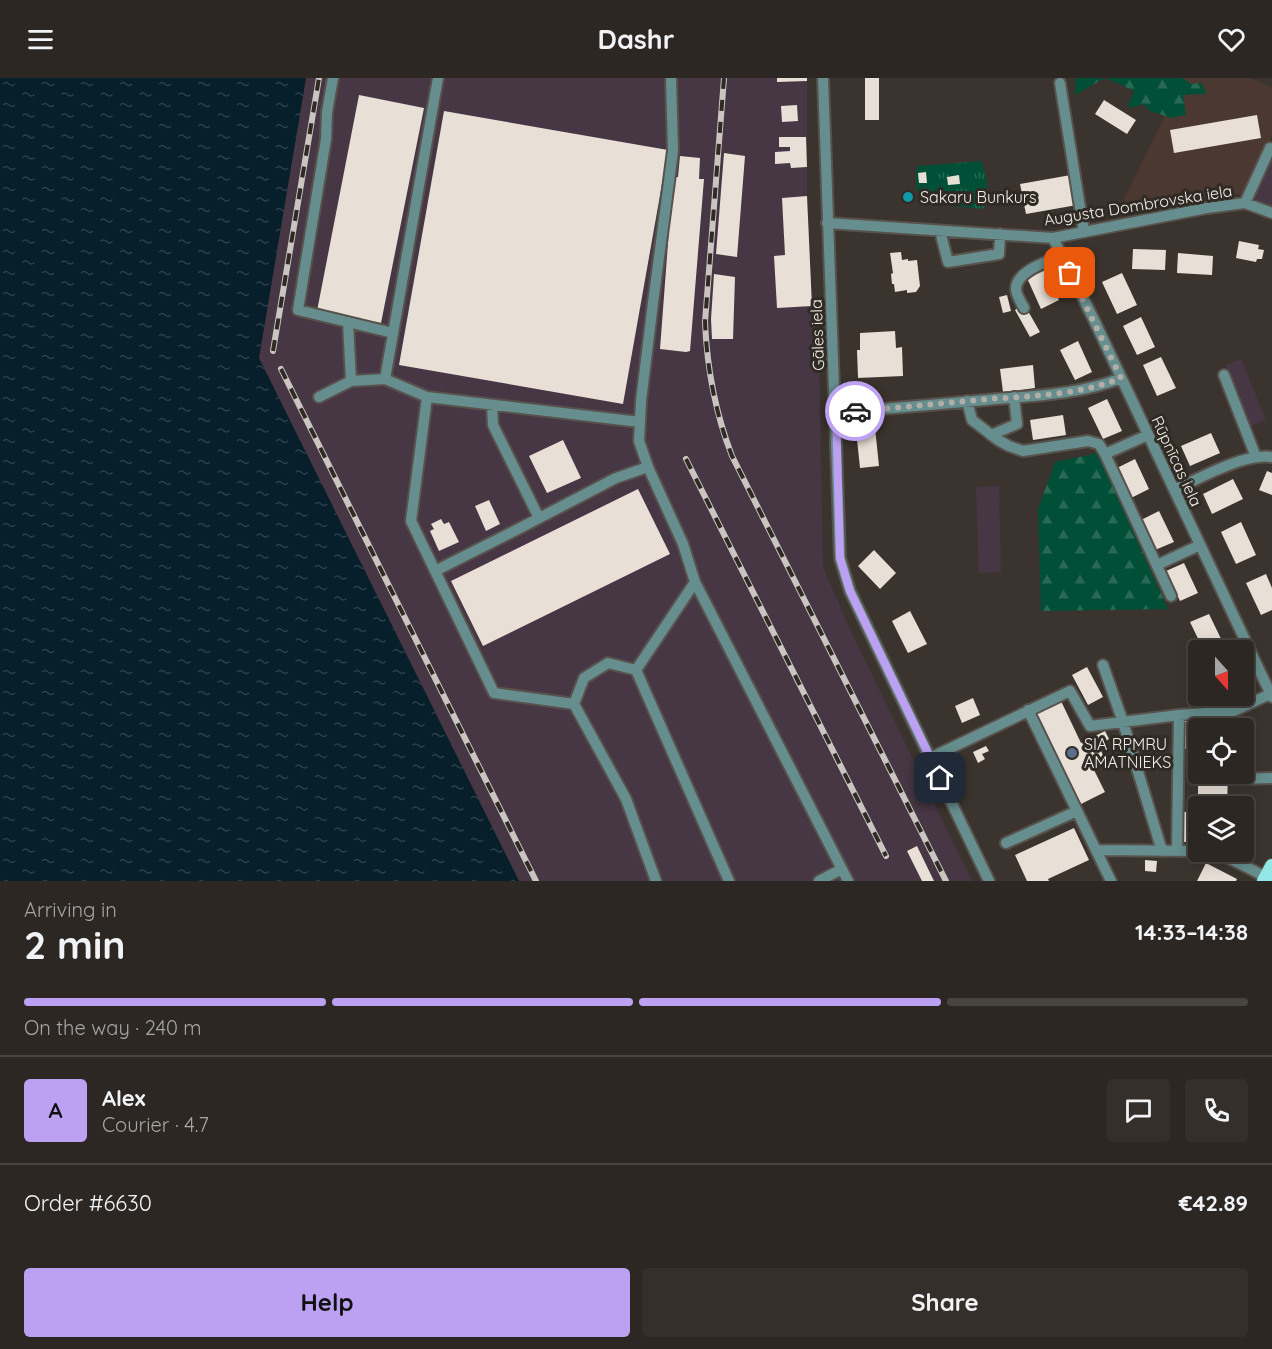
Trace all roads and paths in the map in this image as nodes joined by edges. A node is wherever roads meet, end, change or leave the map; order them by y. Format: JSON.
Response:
{"nodes":[{"id":1,"x":333,"y":78,"type":"edge"},
{"id":2,"x":438,"y":78,"type":"edge"},
{"id":3,"x":671,"y":78,"type":"edge"},
{"id":4,"x":823,"y":78,"type":"edge"},
{"id":5,"x":1060,"y":83,"type":"dead end"},
{"id":6,"x":1270,"y":148,"type":"dead end"},
{"id":7,"x":1245,"y":203,"type":"junction"},
{"id":8,"x":1272,"y":213,"type":"edge"},
{"id":9,"x":827,"y":223,"type":"junction"},
{"id":10,"x":940,"y":231,"type":"junction"},
{"id":11,"x":1084,"y":232,"type":"junction"},
{"id":12,"x":1000,"y":234,"type":"junction"},
{"id":13,"x":1053,"y":238,"type":"junction"},
{"id":14,"x":1062,"y":256,"type":"junction"},
{"id":15,"x":1024,"y":308,"type":"dead end"},
{"id":16,"x":348,"y":322,"type":"junction"},
{"id":17,"x":393,"y":333,"type":"junction"},
{"id":18,"x":1224,"y":375,"type":"dead end"},
{"id":19,"x":1121,"y":378,"type":"junction"},
{"id":20,"x":385,"y":379,"type":"junction"},
{"id":21,"x":351,"y":381,"type":"junction"},
{"id":22,"x":319,"y":397,"type":"dead end"},
{"id":23,"x":427,"y":397,"type":"junction"},
{"id":24,"x":1014,"y":397,"type":"junction"},
{"id":25,"x":967,"y":401,"type":"junction"},
{"id":26,"x":492,"y":405,"type":"junction"},
{"id":27,"x":836,"y":412,"type":"junction"},
{"id":28,"x":640,"y":423,"type":"junction"},
{"id":29,"x":991,"y":435,"type":"junction"},
{"id":30,"x":1148,"y":435,"type":"junction"},
{"id":31,"x":1105,"y":454,"type":"junction"},
{"id":32,"x":1256,"y":457,"type":"junction"},
{"id":33,"x":1272,"y":457,"type":"edge"},
{"id":34,"x":648,"y":467,"type":"junction"},
{"id":35,"x":1174,"y":490,"type":"junction"},
{"id":36,"x":539,"y":518,"type":"junction"},
{"id":37,"x":1200,"y":545,"type":"junction"},
{"id":38,"x":1157,"y":566,"type":"junction"},
{"id":39,"x":435,"y":571,"type":"junction"},
{"id":40,"x":695,"y":582,"type":"junction"},
{"id":41,"x":1171,"y":596,"type":"dead end"},
{"id":42,"x":1245,"y":640,"type":"edge"},
{"id":43,"x":1254,"y":659,"type":"edge"},
{"id":44,"x":1103,"y":665,"type":"dead end"},
{"id":45,"x":636,"y":670,"type":"junction"},
{"id":46,"x":1271,"y":695,"type":"edge"},
{"id":47,"x":574,"y":704,"type":"junction"},
{"id":48,"x":1222,"y":706,"type":"edge"},
{"id":49,"x":1028,"y":710,"type":"junction"},
{"id":50,"x":1225,"y":712,"type":"junction"},
{"id":51,"x":1179,"y":715,"type":"junction"},
{"id":52,"x":1123,"y":722,"type":"junction"},
{"id":53,"x":930,"y":758,"type":"junction"},
{"id":54,"x":1272,"y":778,"type":"edge"},
{"id":55,"x":1254,"y":779,"type":"edge"},
{"id":56,"x":1077,"y":811,"type":"junction"},
{"id":57,"x":1006,"y":843,"type":"dead end"},
{"id":58,"x":1095,"y":850,"type":"junction"},
{"id":59,"x":1162,"y":851,"type":"junction"},
{"id":60,"x":1177,"y":851,"type":"junction"},
{"id":61,"x":1188,"y":851,"type":"edge"},
{"id":62,"x":1239,"y":862,"type":"edge"},
{"id":63,"x":842,"y":869,"type":"junction"},
{"id":64,"x":1267,"y":875,"type":"edge"},
{"id":65,"x":656,"y":881,"type":"edge"},
{"id":66,"x":729,"y":881,"type":"edge"},
{"id":67,"x":819,"y":881,"type":"edge"},
{"id":68,"x":848,"y":881,"type":"edge"},
{"id":69,"x":989,"y":881,"type":"edge"},
{"id":70,"x":1111,"y":881,"type":"edge"}],
"edges":[{"from":1,"to":16,"type":"street"},
{"from":2,"to":17,"type":"street"},
{"from":3,"to":28,"type":"street"},
{"from":4,"to":9,"type":"street","name":"Gāles iela"},
{"from":5,"to":11,"type":"street"},
{"from":6,"to":7,"type":"street"},
{"from":7,"to":8,"type":"street","name":"Augusta Dombrovska iela"},
{"from":7,"to":11,"type":"street","name":"Augusta Dombrovska iela"},
{"from":9,"to":10,"type":"street","name":"Augusta Dombrovska iela"},
{"from":9,"to":27,"type":"street","name":"Gāles iela"},
{"from":10,"to":12,"type":"street","name":"Augusta Dombrovska iela"},
{"from":10,"to":12,"type":"street"},
{"from":11,"to":13,"type":"street","name":"Augusta Dombrovska iela"},
{"from":12,"to":13,"type":"street","name":"Augusta Dombrovska iela"},
{"from":13,"to":14,"type":"street","name":"Rūpnīcas iela"},
{"from":14,"to":15,"type":"street"},
{"from":14,"to":19,"type":"street","name":"Rūpnīcas iela"},
{"from":16,"to":17,"type":"street"},
{"from":16,"to":21,"type":"street"},
{"from":17,"to":20,"type":"street"},
{"from":18,"to":32,"type":"street"},
{"from":19,"to":24,"type":"street"},
{"from":19,"to":30,"type":"street","name":"Rūpnīcas iela"},
{"from":20,"to":21,"type":"street"},
{"from":20,"to":23,"type":"street"},
{"from":21,"to":22,"type":"street"},
{"from":23,"to":26,"type":"street"},
{"from":23,"to":39,"type":"street"},
{"from":24,"to":25,"type":"street"},
{"from":24,"to":29,"type":"street"},
{"from":25,"to":27,"type":"street"},
{"from":25,"to":29,"type":"street"},
{"from":26,"to":28,"type":"street"},
{"from":26,"to":36,"type":"street"},
{"from":27,"to":53,"type":"street","name":"Gāles iela"},
{"from":28,"to":34,"type":"street"},
{"from":29,"to":31,"type":"street"},
{"from":30,"to":31,"type":"street"},
{"from":30,"to":35,"type":"street","name":"Rūpnīcas iela"},
{"from":31,"to":38,"type":"street"},
{"from":32,"to":33,"type":"street"},
{"from":32,"to":35,"type":"street"},
{"from":34,"to":36,"type":"street"},
{"from":34,"to":40,"type":"street"},
{"from":35,"to":37,"type":"street","name":"Rūpnīcas iela"},
{"from":36,"to":39,"type":"street"},
{"from":37,"to":38,"type":"street"},
{"from":37,"to":42,"type":"street","name":"Rūpnīcas iela"},
{"from":38,"to":41,"type":"street"},
{"from":39,"to":47,"type":"street"},
{"from":40,"to":45,"type":"street"},
{"from":40,"to":63,"type":"street"},
{"from":43,"to":46,"type":"street","name":"Rūpnīcas iela"},
{"from":44,"to":52,"type":"street"},
{"from":45,"to":47,"type":"street"},
{"from":45,"to":66,"type":"street"},
{"from":46,"to":50,"type":"street"},
{"from":47,"to":65,"type":"street"},
{"from":48,"to":50,"type":"street"},
{"from":49,"to":52,"type":"street"},
{"from":49,"to":53,"type":"street"},
{"from":49,"to":56,"type":"street"},
{"from":50,"to":51,"type":"street"},
{"from":51,"to":52,"type":"street"},
{"from":51,"to":60,"type":"street"},
{"from":52,"to":59,"type":"street"},
{"from":53,"to":69,"type":"street","name":"Gāles iela"},
{"from":54,"to":55,"type":"street"},
{"from":56,"to":57,"type":"street"},
{"from":56,"to":58,"type":"street"},
{"from":58,"to":59,"type":"street"},
{"from":58,"to":70,"type":"street"},
{"from":59,"to":60,"type":"street"},
{"from":60,"to":61,"type":"street"},
{"from":62,"to":64,"type":"street"},
{"from":63,"to":67,"type":"street"},
{"from":63,"to":68,"type":"street"}]}
